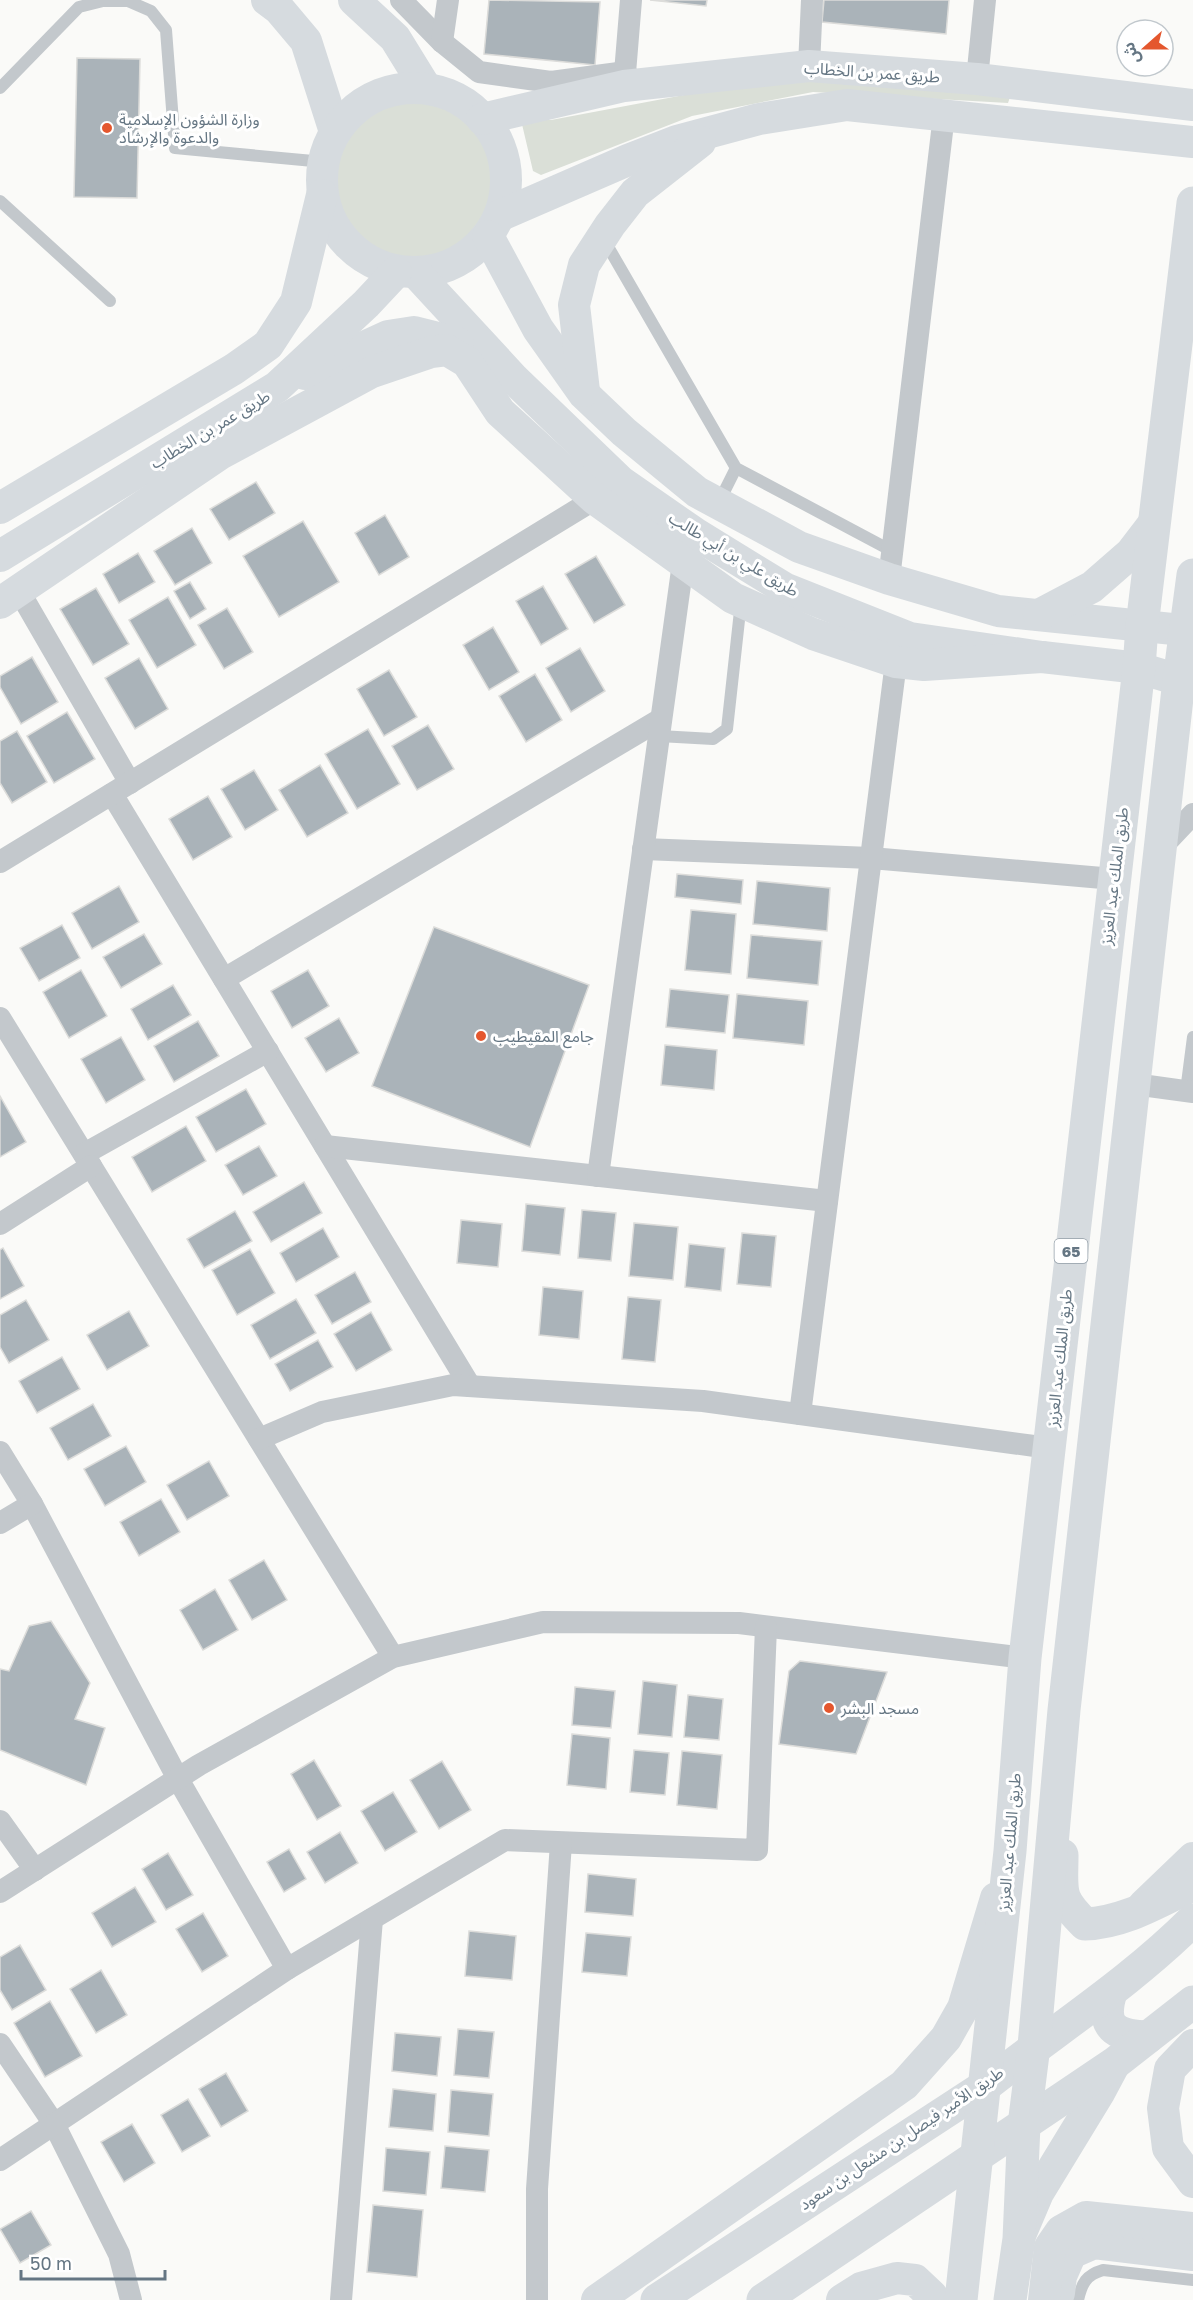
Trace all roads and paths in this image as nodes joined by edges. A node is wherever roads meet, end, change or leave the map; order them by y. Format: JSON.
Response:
{"nodes":[{"id":1,"x":267,"y":0,"type":"edge"},
{"id":2,"x":354,"y":0,"type":"edge"},
{"id":3,"x":401,"y":0,"type":"edge"},
{"id":4,"x":448,"y":0,"type":"edge"},
{"id":5,"x":631,"y":0,"type":"edge"},
{"id":6,"x":812,"y":0,"type":"edge"},
{"id":7,"x":986,"y":0,"type":"edge"},
{"id":8,"x":442,"y":42,"type":"junction"},
{"id":9,"x":809,"y":66,"type":"junction"},
{"id":10,"x":625,"y":79,"type":"junction"},
{"id":11,"x":978,"y":79,"type":"junction"},
{"id":12,"x":424,"y":85,"type":"junction"},
{"id":13,"x":0,"y":88,"type":"edge"},
{"id":14,"x":1193,"y":105,"type":"edge"},
{"id":15,"x":944,"y":115,"type":"junction"},
{"id":16,"x":482,"y":119,"type":"junction"},
{"id":17,"x":334,"y":132,"type":"junction"},
{"id":18,"x":712,"y":132,"type":"junction"},
{"id":19,"x":1193,"y":142,"type":"edge"},
{"id":20,"x":324,"y":162,"type":"junction"},
{"id":21,"x":322,"y":195,"type":"junction"},
{"id":22,"x":0,"y":201,"type":"edge"},
{"id":23,"x":1193,"y":203,"type":"edge"},
{"id":24,"x":493,"y":226,"type":"junction"},
{"id":25,"x":602,"y":237,"type":"junction"},
{"id":26,"x":406,"y":272,"type":"junction"},
{"id":27,"x":110,"y":301,"type":"dead end"},
{"id":28,"x":467,"y":362,"type":"junction"},
{"id":29,"x":514,"y":379,"type":"junction"},
{"id":30,"x":277,"y":387,"type":"junction"},
{"id":31,"x":584,"y":394,"type":"junction"},
{"id":32,"x":736,"y":468,"type":"junction"},
{"id":33,"x":54,"y":475,"type":"junction"},
{"id":34,"x":621,"y":482,"type":"junction"},
{"id":35,"x":0,"y":495,"type":"edge"},
{"id":36,"x":595,"y":499,"type":"junction"},
{"id":37,"x":718,"y":503,"type":"junction"},
{"id":38,"x":0,"y":508,"type":"edge"},
{"id":39,"x":1154,"y":523,"type":"junction"},
{"id":40,"x":0,"y":556,"type":"edge"},
{"id":41,"x":683,"y":562,"type":"junction"},
{"id":42,"x":890,"y":565,"type":"junction"},
{"id":43,"x":1193,"y":575,"type":"edge"},
{"id":44,"x":784,"y":588,"type":"junction"},
{"id":45,"x":10,"y":597,"type":"edge"},
{"id":46,"x":741,"y":602,"type":"junction"},
{"id":47,"x":1039,"y":615,"type":"junction"},
{"id":48,"x":1142,"y":626,"type":"junction"},
{"id":49,"x":1190,"y":631,"type":"edge"},
{"id":50,"x":828,"y":639,"type":"junction"},
{"id":51,"x":1042,"y":657,"type":"junction"},
{"id":52,"x":896,"y":662,"type":"junction"},
{"id":53,"x":1139,"y":668,"type":"junction"},
{"id":54,"x":1186,"y":680,"type":"edge"},
{"id":55,"x":660,"y":728,"type":"junction"},
{"id":56,"x":121,"y":788,"type":"junction"},
{"id":57,"x":1193,"y":814,"type":"edge"},
{"id":58,"x":643,"y":849,"type":"junction"},
{"id":59,"x":1160,"y":849,"type":"junction"},
{"id":60,"x":871,"y":858,"type":"junction"},
{"id":61,"x":0,"y":862,"type":"edge"},
{"id":62,"x":1114,"y":879,"type":"junction"},
{"id":63,"x":224,"y":979,"type":"junction"},
{"id":64,"x":0,"y":1018,"type":"edge"},
{"id":65,"x":1193,"y":1037,"type":"edge"},
{"id":66,"x":268,"y":1051,"type":"junction"},
{"id":67,"x":1134,"y":1084,"type":"junction"},
{"id":68,"x":1189,"y":1091,"type":"edge"},
{"id":69,"x":325,"y":1146,"type":"junction"},
{"id":70,"x":87,"y":1160,"type":"junction"},
{"id":71,"x":598,"y":1176,"type":"junction"},
{"id":72,"x":827,"y":1201,"type":"junction"},
{"id":73,"x":0,"y":1224,"type":"edge"},
{"id":74,"x":470,"y":1386,"type":"junction"},
{"id":75,"x":800,"y":1414,"type":"junction"},
{"id":76,"x":259,"y":1439,"type":"junction"},
{"id":77,"x":1049,"y":1448,"type":"junction"},
{"id":78,"x":0,"y":1452,"type":"edge"},
{"id":79,"x":32,"y":1504,"type":"junction"},
{"id":80,"x":0,"y":1523,"type":"edge"},
{"id":81,"x":766,"y":1626,"type":"junction"},
{"id":82,"x":393,"y":1657,"type":"junction"},
{"id":83,"x":1024,"y":1658,"type":"junction"},
{"id":84,"x":1064,"y":1710,"type":"junction"},
{"id":85,"x":178,"y":1779,"type":"junction"},
{"id":86,"x":0,"y":1821,"type":"edge"},
{"id":87,"x":561,"y":1843,"type":"junction"},
{"id":88,"x":1010,"y":1851,"type":"junction"},
{"id":89,"x":1193,"y":1858,"type":"edge"},
{"id":90,"x":35,"y":1870,"type":"junction"},
{"id":91,"x":1193,"y":1885,"type":"edge"},
{"id":92,"x":0,"y":1892,"type":"edge"},
{"id":93,"x":1138,"y":1911,"type":"junction"},
{"id":94,"x":372,"y":1919,"type":"junction"},
{"id":95,"x":1193,"y":1920,"type":"edge"},
{"id":96,"x":287,"y":1969,"type":"junction"},
{"id":97,"x":1111,"y":1992,"type":"junction"},
{"id":98,"x":1193,"y":2002,"type":"edge"},
{"id":99,"x":1148,"y":2037,"type":"junction"},
{"id":100,"x":0,"y":2043,"type":"edge"},
{"id":101,"x":1193,"y":2045,"type":"edge"},
{"id":102,"x":1034,"y":2046,"type":"junction"},
{"id":103,"x":1115,"y":2063,"type":"junction"},
{"id":104,"x":985,"y":2086,"type":"junction"},
{"id":105,"x":54,"y":2124,"type":"junction"},
{"id":106,"x":1024,"y":2125,"type":"junction"},
{"id":107,"x":976,"y":2157,"type":"junction"},
{"id":108,"x":0,"y":2160,"type":"edge"},
{"id":109,"x":1193,"y":2182,"type":"edge"},
{"id":110,"x":1193,"y":2228,"type":"edge"},
{"id":111,"x":1018,"y":2239,"type":"junction"},
{"id":112,"x":1193,"y":2254,"type":"edge"},
{"id":113,"x":1193,"y":2280,"type":"edge"},
{"id":114,"x":131,"y":2300,"type":"edge"},
{"id":115,"x":341,"y":2300,"type":"edge"},
{"id":116,"x":537,"y":2300,"type":"edge"},
{"id":117,"x":597,"y":2300,"type":"edge"},
{"id":118,"x":657,"y":2300,"type":"edge"},
{"id":119,"x":763,"y":2300,"type":"edge"},
{"id":120,"x":842,"y":2300,"type":"edge"},
{"id":121,"x":934,"y":2300,"type":"edge"},
{"id":122,"x":961,"y":2300,"type":"edge"},
{"id":123,"x":1010,"y":2300,"type":"edge"},
{"id":124,"x":1044,"y":2300,"type":"edge"},
{"id":125,"x":1059,"y":2300,"type":"edge"},
{"id":126,"x":1078,"y":2300,"type":"edge"}],
"edges":[{"from":1,"to":17,"type":"main road"},
{"from":2,"to":12,"type":"main road"},
{"from":3,"to":8,"type":"street"},
{"from":4,"to":8,"type":"street"},
{"from":5,"to":10,"type":"street"},
{"from":6,"to":9,"type":"street"},
{"from":7,"to":11,"type":"street"},
{"from":8,"to":10,"type":"street"},
{"from":9,"to":10,"type":"main road","name":"طريق عمر بن الخطاب"},
{"from":9,"to":11,"type":"main road","name":"طريق عمر بن الخطاب"},
{"from":10,"to":16,"type":"main road","name":"طريق عمر بن الخطاب"},
{"from":11,"to":14,"type":"main road","name":"طريق عمر بن الخطاب"},
{"from":12,"to":16,"type":"main road"},
{"from":12,"to":17,"type":"main road"},
{"from":13,"to":20,"type":"lane"},
{"from":15,"to":18,"type":"main road"},
{"from":15,"to":19,"type":"main road"},
{"from":15,"to":42,"type":"street"},
{"from":16,"to":24,"type":"main road"},
{"from":17,"to":20,"type":"main road"},
{"from":18,"to":24,"type":"main road"},
{"from":18,"to":25,"type":"main road"},
{"from":20,"to":21,"type":"main road"},
{"from":21,"to":26,"type":"main road"},
{"from":21,"to":33,"type":"main road"},
{"from":22,"to":27,"type":"lane"},
{"from":23,"to":39,"type":"main road","name":"طريق الملك عبد العزيز","number":"65"},
{"from":24,"to":26,"type":"main road"},
{"from":24,"to":31,"type":"main road"},
{"from":25,"to":31,"type":"main road"},
{"from":25,"to":32,"type":"lane"},
{"from":26,"to":29,"type":"main road","name":"طريق علي بن أبي طالب"},
{"from":26,"to":30,"type":"main road","name":"طريق عمر بن الخطاب"},
{"from":28,"to":34,"type":"main road"},
{"from":28,"to":36,"type":"main road"},
{"from":28,"to":45,"type":"main road"},
{"from":29,"to":30,"type":"main road"},
{"from":29,"to":34,"type":"main road","name":"طريق علي بن أبي طالب"},
{"from":30,"to":40,"type":"main road","name":"طريق عمر بن الخطاب"},
{"from":31,"to":37,"type":"main road"},
{"from":32,"to":37,"type":"lane"},
{"from":32,"to":42,"type":"lane"},
{"from":33,"to":35,"type":"lane"},
{"from":33,"to":38,"type":"main road"},
{"from":34,"to":44,"type":"main road","name":"طريق علي بن أبي طالب"},
{"from":36,"to":41,"type":"main road"},
{"from":36,"to":56,"type":"street"},
{"from":37,"to":42,"type":"main road"},
{"from":39,"to":47,"type":"main road"},
{"from":39,"to":48,"type":"main road","name":"طريق الملك عبد العزيز","number":"65"},
{"from":41,"to":46,"type":"main road"},
{"from":41,"to":55,"type":"street"},
{"from":42,"to":47,"type":"main road"},
{"from":43,"to":49,"type":"main road"},
{"from":44,"to":50,"type":"main road"},
{"from":44,"to":51,"type":"main road","name":"طريق علي بن أبي طالب"},
{"from":45,"to":56,"type":"street"},
{"from":46,"to":50,"type":"main road"},
{"from":46,"to":55,"type":"lane"},
{"from":47,"to":48,"type":"main road"},
{"from":48,"to":49,"type":"main road"},
{"from":48,"to":53,"type":"main road","name":"طريق الملك عبد العزيز","number":"65"},
{"from":49,"to":54,"type":"main road"},
{"from":50,"to":52,"type":"main road"},
{"from":51,"to":52,"type":"main road"},
{"from":51,"to":53,"type":"main road","name":"طريق علي بن أبي طالب"},
{"from":52,"to":60,"type":"street"},
{"from":53,"to":54,"type":"main road","name":"طريق علي بن أبي طالب"},
{"from":53,"to":62,"type":"main road","name":"طريق الملك عبد العزيز","number":"65"},
{"from":54,"to":59,"type":"main road"},
{"from":55,"to":58,"type":"street"},
{"from":55,"to":63,"type":"street"},
{"from":56,"to":61,"type":"street"},
{"from":56,"to":63,"type":"street"},
{"from":57,"to":59,"type":"street"},
{"from":58,"to":60,"type":"street"},
{"from":58,"to":71,"type":"street"},
{"from":59,"to":67,"type":"main road"},
{"from":60,"to":62,"type":"street"},
{"from":60,"to":72,"type":"street"},
{"from":62,"to":77,"type":"main road","name":"طريق الملك عبد العزيز","number":"65"},
{"from":63,"to":66,"type":"street"},
{"from":64,"to":70,"type":"street"},
{"from":65,"to":68,"type":"lane"},
{"from":66,"to":69,"type":"street"},
{"from":66,"to":70,"type":"street"},
{"from":67,"to":68,"type":"street"},
{"from":67,"to":84,"type":"main road"},
{"from":69,"to":71,"type":"street"},
{"from":69,"to":74,"type":"street"},
{"from":70,"to":73,"type":"street"},
{"from":70,"to":76,"type":"street"},
{"from":71,"to":72,"type":"street"},
{"from":72,"to":75,"type":"street"},
{"from":74,"to":75,"type":"street"},
{"from":74,"to":76,"type":"street"},
{"from":75,"to":77,"type":"street"},
{"from":76,"to":82,"type":"street"},
{"from":77,"to":83,"type":"main road","name":"طريق الملك عبد العزيز","number":"65"},
{"from":78,"to":79,"type":"street"},
{"from":79,"to":80,"type":"street"},
{"from":79,"to":85,"type":"street"},
{"from":81,"to":82,"type":"street"},
{"from":81,"to":83,"type":"street"},
{"from":81,"to":87,"type":"street"},
{"from":82,"to":85,"type":"street"},
{"from":83,"to":88,"type":"main road","name":"طريق الملك عبد العزيز","number":"65"},
{"from":84,"to":93,"type":"main road"},
{"from":84,"to":102,"type":"main road"},
{"from":85,"to":90,"type":"street"},
{"from":85,"to":96,"type":"street"},
{"from":86,"to":90,"type":"street"},
{"from":87,"to":94,"type":"street"},
{"from":87,"to":116,"type":"street"},
{"from":88,"to":104,"type":"main road","name":"طريق الملك عبد العزيز","number":"65"},
{"from":88,"to":117,"type":"main road"},
{"from":89,"to":93,"type":"main road"},
{"from":90,"to":92,"type":"street"},
{"from":91,"to":93,"type":"main road"},
{"from":94,"to":96,"type":"street"},
{"from":94,"to":115,"type":"street"},
{"from":95,"to":97,"type":"main road","name":"طريق الأمير فيصل بن مشعل بن سعود"},
{"from":96,"to":105,"type":"street"},
{"from":97,"to":99,"type":"main road"},
{"from":97,"to":102,"type":"main road","name":"طريق الأمير فيصل بن مشعل بن سعود"},
{"from":98,"to":99,"type":"main road"},
{"from":99,"to":103,"type":"main road"},
{"from":100,"to":105,"type":"street"},
{"from":101,"to":109,"type":"main road"},
{"from":102,"to":104,"type":"main road","name":"طريق الأمير فيصل بن مشعل بن سعود"},
{"from":102,"to":106,"type":"main road"},
{"from":103,"to":106,"type":"main road"},
{"from":103,"to":111,"type":"main road"},
{"from":104,"to":107,"type":"main road","name":"طريق الملك عبد العزيز","number":"65"},
{"from":104,"to":118,"type":"main road","name":"طريق الأمير فيصل بن مشعل بن سعود"},
{"from":105,"to":108,"type":"street"},
{"from":105,"to":114,"type":"street"},
{"from":106,"to":107,"type":"main road"},
{"from":106,"to":111,"type":"main road"},
{"from":107,"to":119,"type":"main road"},
{"from":107,"to":122,"type":"main road","name":"طريق الملك عبد العزيز","number":"65"},
{"from":110,"to":124,"type":"main road"},
{"from":111,"to":123,"type":"main road"},
{"from":112,"to":125,"type":"main road"},
{"from":113,"to":126,"type":"lane"},
{"from":120,"to":121,"type":"main road"}]}
